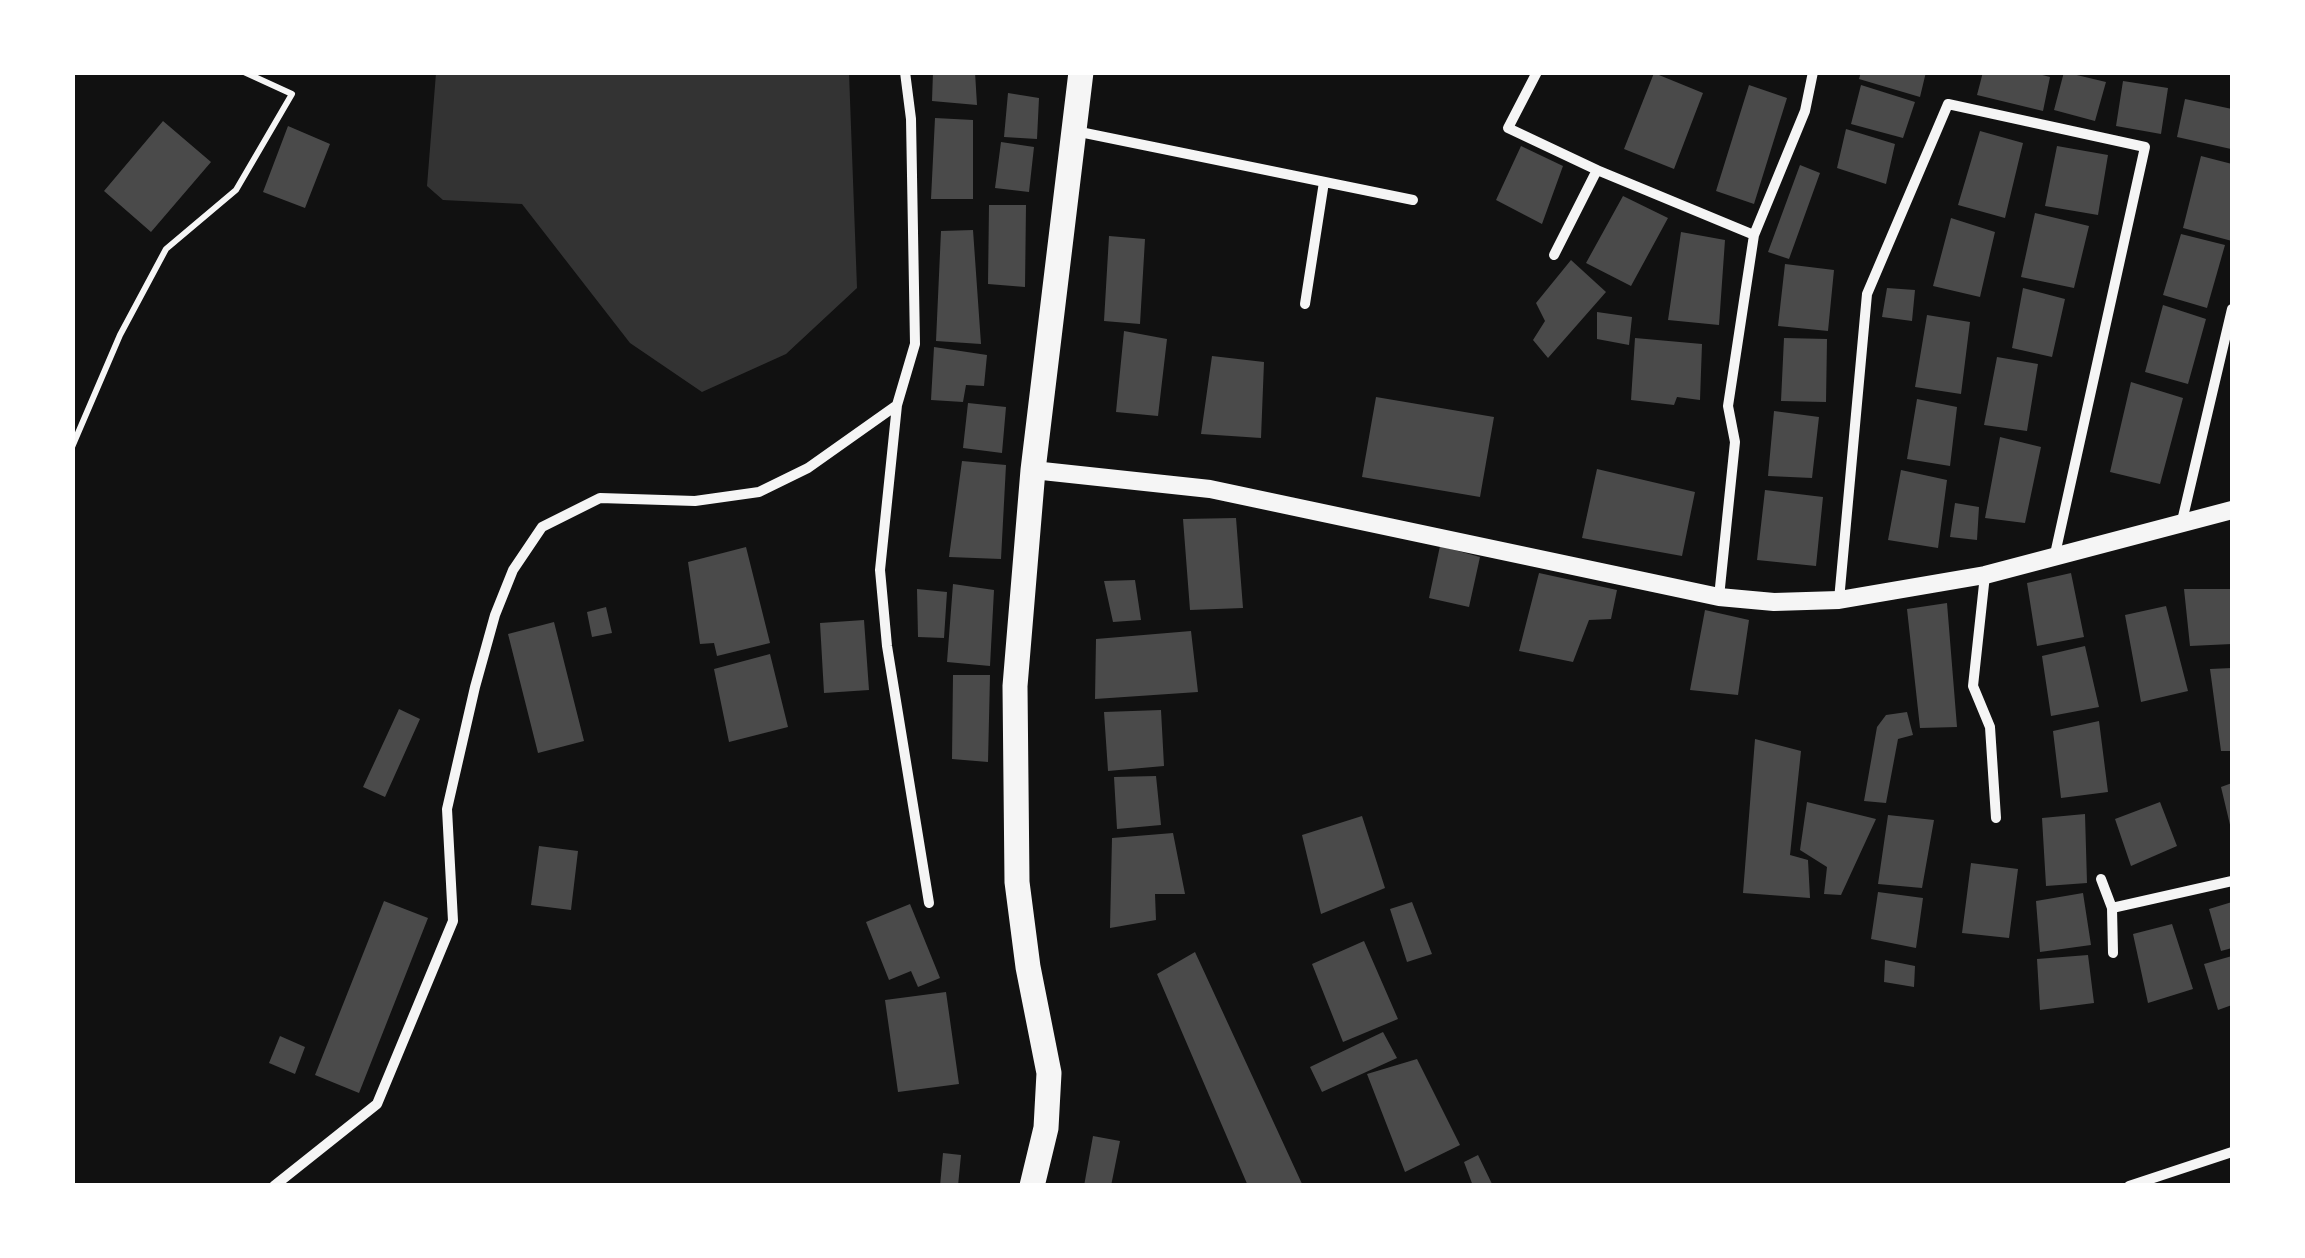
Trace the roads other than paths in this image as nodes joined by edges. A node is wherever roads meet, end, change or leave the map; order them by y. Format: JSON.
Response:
{"nodes":[{"id":1,"x":905,"y":72,"type":"edge"},
{"id":2,"x":1081,"y":72,"type":"edge"},
{"id":3,"x":1537,"y":72,"type":"edge"},
{"id":4,"x":1812,"y":72,"type":"edge"},
{"id":5,"x":1074,"y":130,"type":"junction"},
{"id":6,"x":1597,"y":170,"type":"junction"},
{"id":7,"x":1324,"y":182,"type":"junction"},
{"id":8,"x":1413,"y":200,"type":"dead end"},
{"id":9,"x":1754,"y":235,"type":"junction"},
{"id":10,"x":1554,"y":255,"type":"dead end"},
{"id":11,"x":1305,"y":304,"type":"dead end"},
{"id":12,"x":2232,"y":309,"type":"edge"},
{"id":13,"x":897,"y":405,"type":"junction"},
{"id":14,"x":1033,"y":470,"type":"junction"},
{"id":15,"x":2232,"y":510,"type":"edge"},
{"id":16,"x":2182,"y":521,"type":"junction"},
{"id":17,"x":2056,"y":554,"type":"junction"},
{"id":18,"x":1984,"y":575,"type":"junction"},
{"id":19,"x":1720,"y":597,"type":"junction"},
{"id":20,"x":1839,"y":600,"type":"junction"},
{"id":21,"x":1996,"y":818,"type":"dead end"},
{"id":22,"x":2101,"y":879,"type":"dead end"},
{"id":23,"x":2232,"y":880,"type":"edge"},
{"id":24,"x":929,"y":903,"type":"dead end"},
{"id":25,"x":2112,"y":908,"type":"junction"},
{"id":26,"x":2113,"y":953,"type":"dead end"},
{"id":27,"x":2232,"y":1152,"type":"edge"},
{"id":28,"x":274,"y":1186,"type":"edge"},
{"id":29,"x":1032,"y":1186,"type":"edge"},
{"id":30,"x":2129,"y":1186,"type":"edge"}],
"edges":[{"from":1,"to":13,"type":"street"},
{"from":2,"to":5,"type":"main road"},
{"from":3,"to":6,"type":"street"},
{"from":4,"to":9,"type":"street"},
{"from":5,"to":7,"type":"street"},
{"from":5,"to":14,"type":"main road"},
{"from":6,"to":9,"type":"street"},
{"from":6,"to":10,"type":"street"},
{"from":7,"to":8,"type":"street"},
{"from":7,"to":11,"type":"street"},
{"from":9,"to":19,"type":"street"},
{"from":12,"to":16,"type":"street"},
{"from":13,"to":24,"type":"street"},
{"from":13,"to":28,"type":"street"},
{"from":14,"to":19,"type":"street"},
{"from":14,"to":29,"type":"main road"},
{"from":15,"to":16,"type":"street"},
{"from":16,"to":17,"type":"street"},
{"from":17,"to":18,"type":"street"},
{"from":17,"to":20,"type":"street"},
{"from":18,"to":20,"type":"street"},
{"from":18,"to":21,"type":"street"},
{"from":19,"to":20,"type":"street"},
{"from":22,"to":25,"type":"street"},
{"from":23,"to":25,"type":"street"},
{"from":25,"to":26,"type":"street"},
{"from":27,"to":30,"type":"street"}]}
